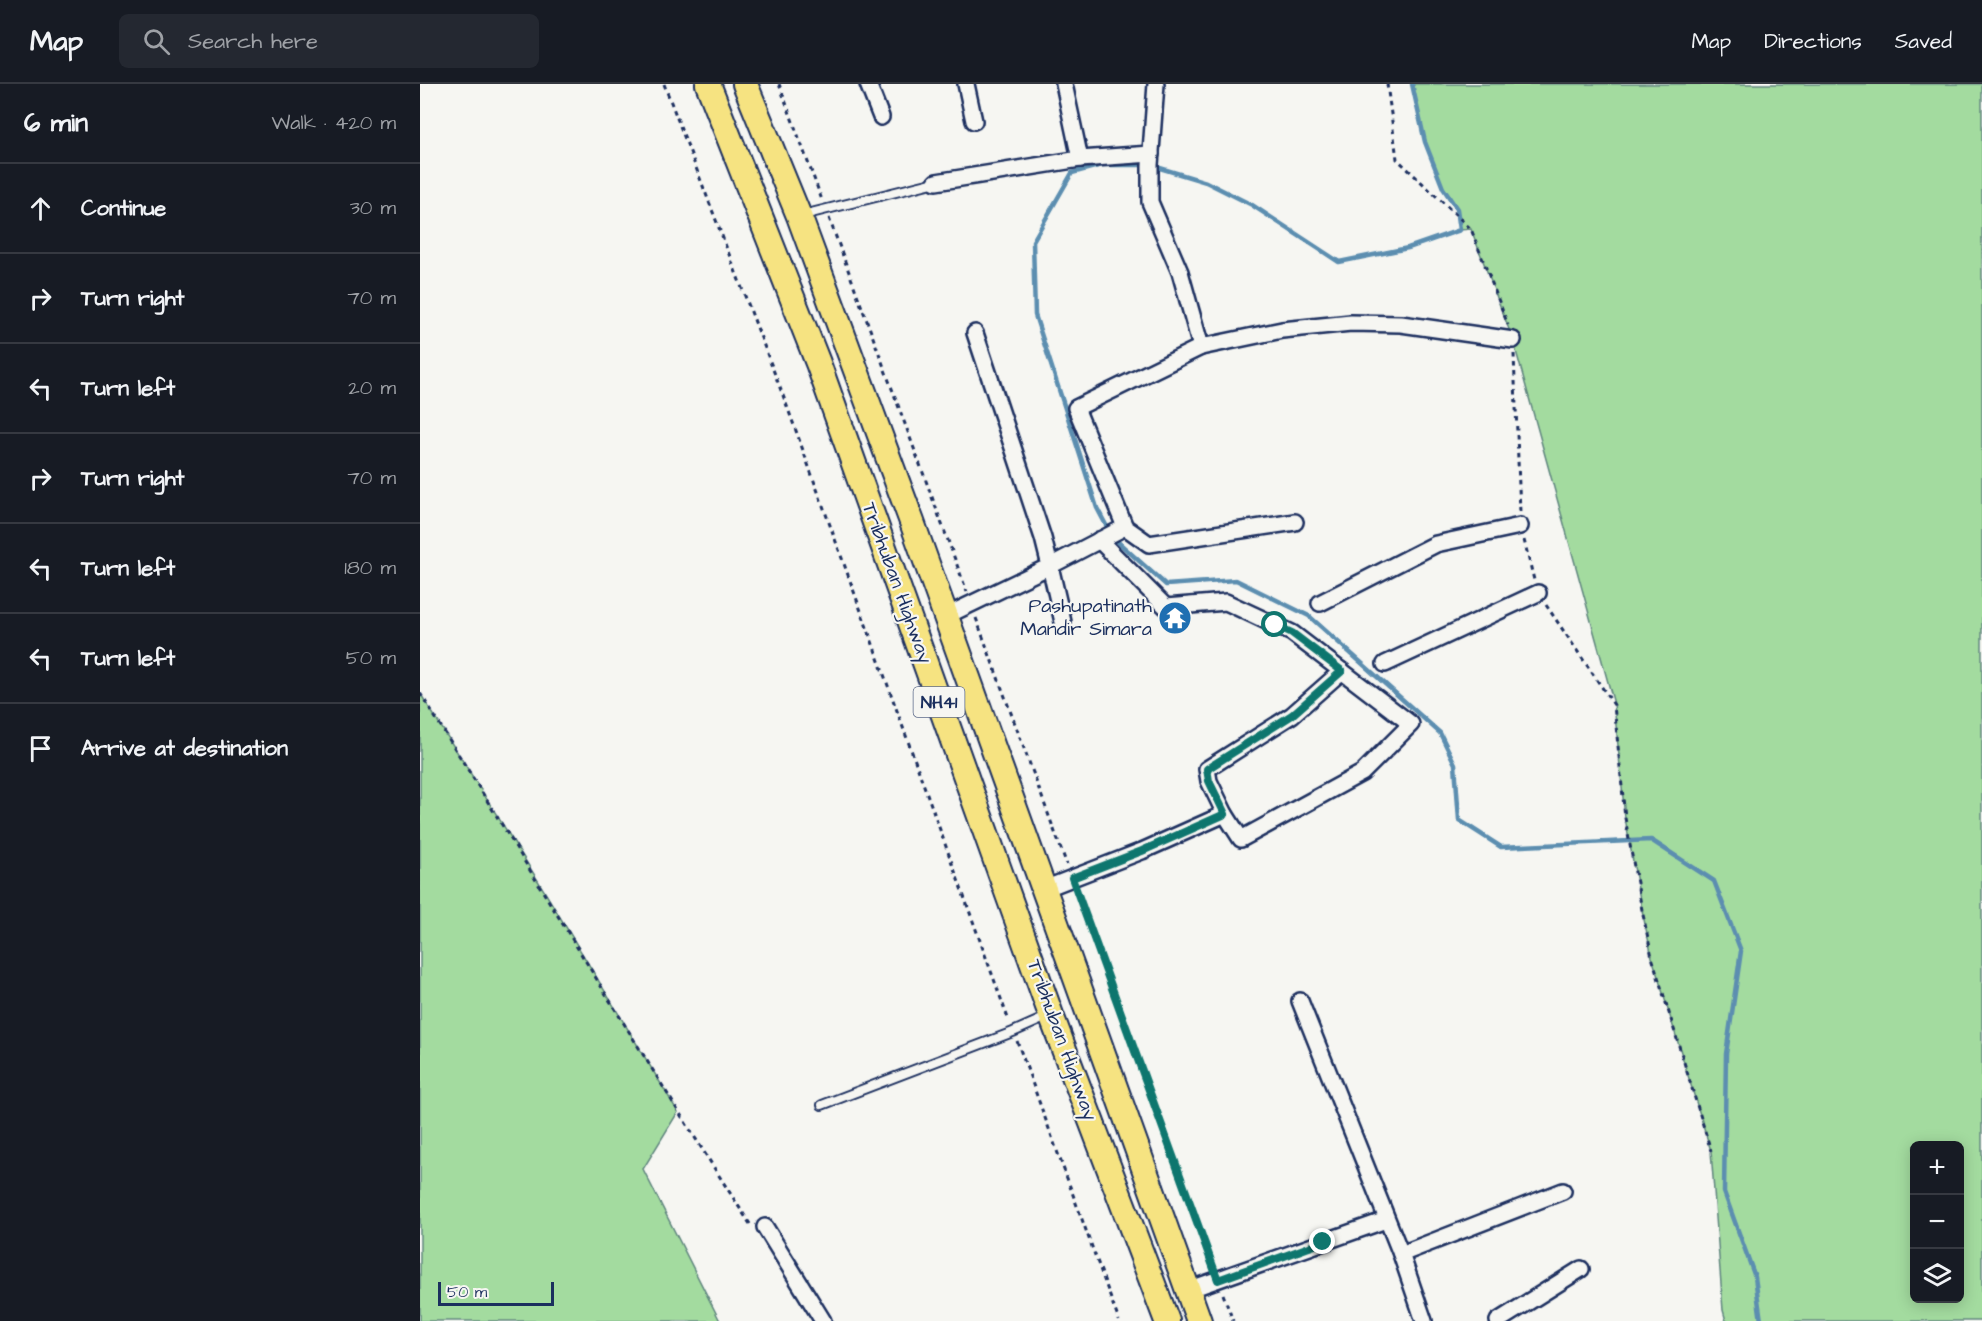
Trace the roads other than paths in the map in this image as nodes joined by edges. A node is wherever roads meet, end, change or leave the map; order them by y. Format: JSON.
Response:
{"nodes":[{"id":1,"x":708,"y":84,"type":"edge"},
{"id":2,"x":745,"y":84,"type":"edge"},
{"id":3,"x":868,"y":84,"type":"edge"},
{"id":4,"x":966,"y":84,"type":"edge"},
{"id":5,"x":1064,"y":84,"type":"edge"},
{"id":6,"x":1156,"y":84,"type":"edge"},
{"id":7,"x":881,"y":117,"type":"dead end"},
{"id":8,"x":974,"y":121,"type":"dead end"},
{"id":9,"x":1151,"y":154,"type":"junction"},
{"id":10,"x":1080,"y":159,"type":"junction"},
{"id":11,"x":936,"y":182,"type":"joint"},
{"id":12,"x":799,"y":216,"type":"junction"},
{"id":13,"x":975,"y":333,"type":"dead end"},
{"id":14,"x":1514,"y":340,"type":"road end"},
{"id":15,"x":1201,"y":347,"type":"junction"},
{"id":16,"x":1295,"y":522,"type":"dead end"},
{"id":17,"x":1520,"y":526,"type":"road end"},
{"id":18,"x":1125,"y":527,"type":"junction"},
{"id":19,"x":1099,"y":540,"type":"junction"},
{"id":20,"x":1050,"y":566,"type":"junction"},
{"id":21,"x":1538,"y":593,"type":"road end"},
{"id":22,"x":1320,"y":603,"type":"dead end"},
{"id":23,"x":946,"y":616,"type":"junction"},
{"id":24,"x":1063,"y":622,"type":"dead end"},
{"id":25,"x":1385,"y":664,"type":"dead end"},
{"id":26,"x":1342,"y":671,"type":"junction"},
{"id":27,"x":1225,"y":814,"type":"junction"},
{"id":28,"x":1044,"y":889,"type":"junction"},
{"id":29,"x":1299,"y":1001,"type":"dead end"},
{"id":30,"x":1051,"y":1015,"type":"junction"},
{"id":31,"x":822,"y":1105,"type":"dead end"},
{"id":32,"x":1563,"y":1191,"type":"dead end"},
{"id":33,"x":1386,"y":1220,"type":"junction"},
{"id":34,"x":765,"y":1227,"type":"road end"},
{"id":35,"x":1172,"y":1244,"type":"junction"},
{"id":36,"x":1401,"y":1254,"type":"junction"},
{"id":37,"x":1143,"y":1258,"type":"junction"},
{"id":38,"x":1581,"y":1269,"type":"dead end"},
{"id":39,"x":1188,"y":1290,"type":"junction"},
{"id":40,"x":823,"y":1321,"type":"edge"},
{"id":41,"x":1167,"y":1321,"type":"edge"},
{"id":42,"x":1199,"y":1321,"type":"edge"},
{"id":43,"x":1424,"y":1321,"type":"edge"},
{"id":44,"x":1498,"y":1321,"type":"edge"}],
"edges":[{"from":1,"to":30,"type":"highway","name":"Tribhuban Highway","number":"NH41"},
{"from":2,"to":12,"type":"highway","name":"Tribhuban Highway","number":"NH41"},
{"from":3,"to":7,"type":"street"},
{"from":4,"to":8,"type":"street"},
{"from":5,"to":10,"type":"street"},
{"from":6,"to":9,"type":"street"},
{"from":9,"to":10,"type":"street"},
{"from":9,"to":15,"type":"street"},
{"from":10,"to":11,"type":"street"},
{"from":11,"to":12,"type":"lane"},
{"from":12,"to":23,"type":"highway","name":"Tribhuban Highway","number":"NH41"},
{"from":13,"to":20,"type":"street"},
{"from":14,"to":15,"type":"street"},
{"from":15,"to":18,"type":"street"},
{"from":16,"to":18,"type":"street"},
{"from":17,"to":22,"type":"street"},
{"from":18,"to":19,"type":"street"},
{"from":19,"to":20,"type":"street"},
{"from":19,"to":26,"type":"street"},
{"from":20,"to":23,"type":"street"},
{"from":20,"to":24,"type":"street"},
{"from":21,"to":25,"type":"street"},
{"from":23,"to":28,"type":"highway","name":"Tribhuban Highway","number":"NH41"},
{"from":26,"to":27,"type":"street"},
{"from":26,"to":27,"type":"street"},
{"from":27,"to":28,"type":"street"},
{"from":28,"to":35,"type":"highway","name":"Tribhuban Highway","number":"NH41"},
{"from":29,"to":33,"type":"street"},
{"from":30,"to":31,"type":"lane"},
{"from":30,"to":37,"type":"highway","name":"Tribhuban Highway","number":"NH41"},
{"from":32,"to":36,"type":"street"},
{"from":33,"to":36,"type":"street"},
{"from":33,"to":39,"type":"street"},
{"from":34,"to":40,"type":"street"},
{"from":35,"to":37,"type":"highway"},
{"from":35,"to":39,"type":"highway","name":"Tribhuban Highway","number":"NH41"},
{"from":36,"to":43,"type":"street"},
{"from":37,"to":41,"type":"highway","name":"Tribhuban Highway","number":"NH41"},
{"from":38,"to":44,"type":"street"},
{"from":39,"to":42,"type":"highway","name":"Tribhuban Highway","number":"NH41"}]}
